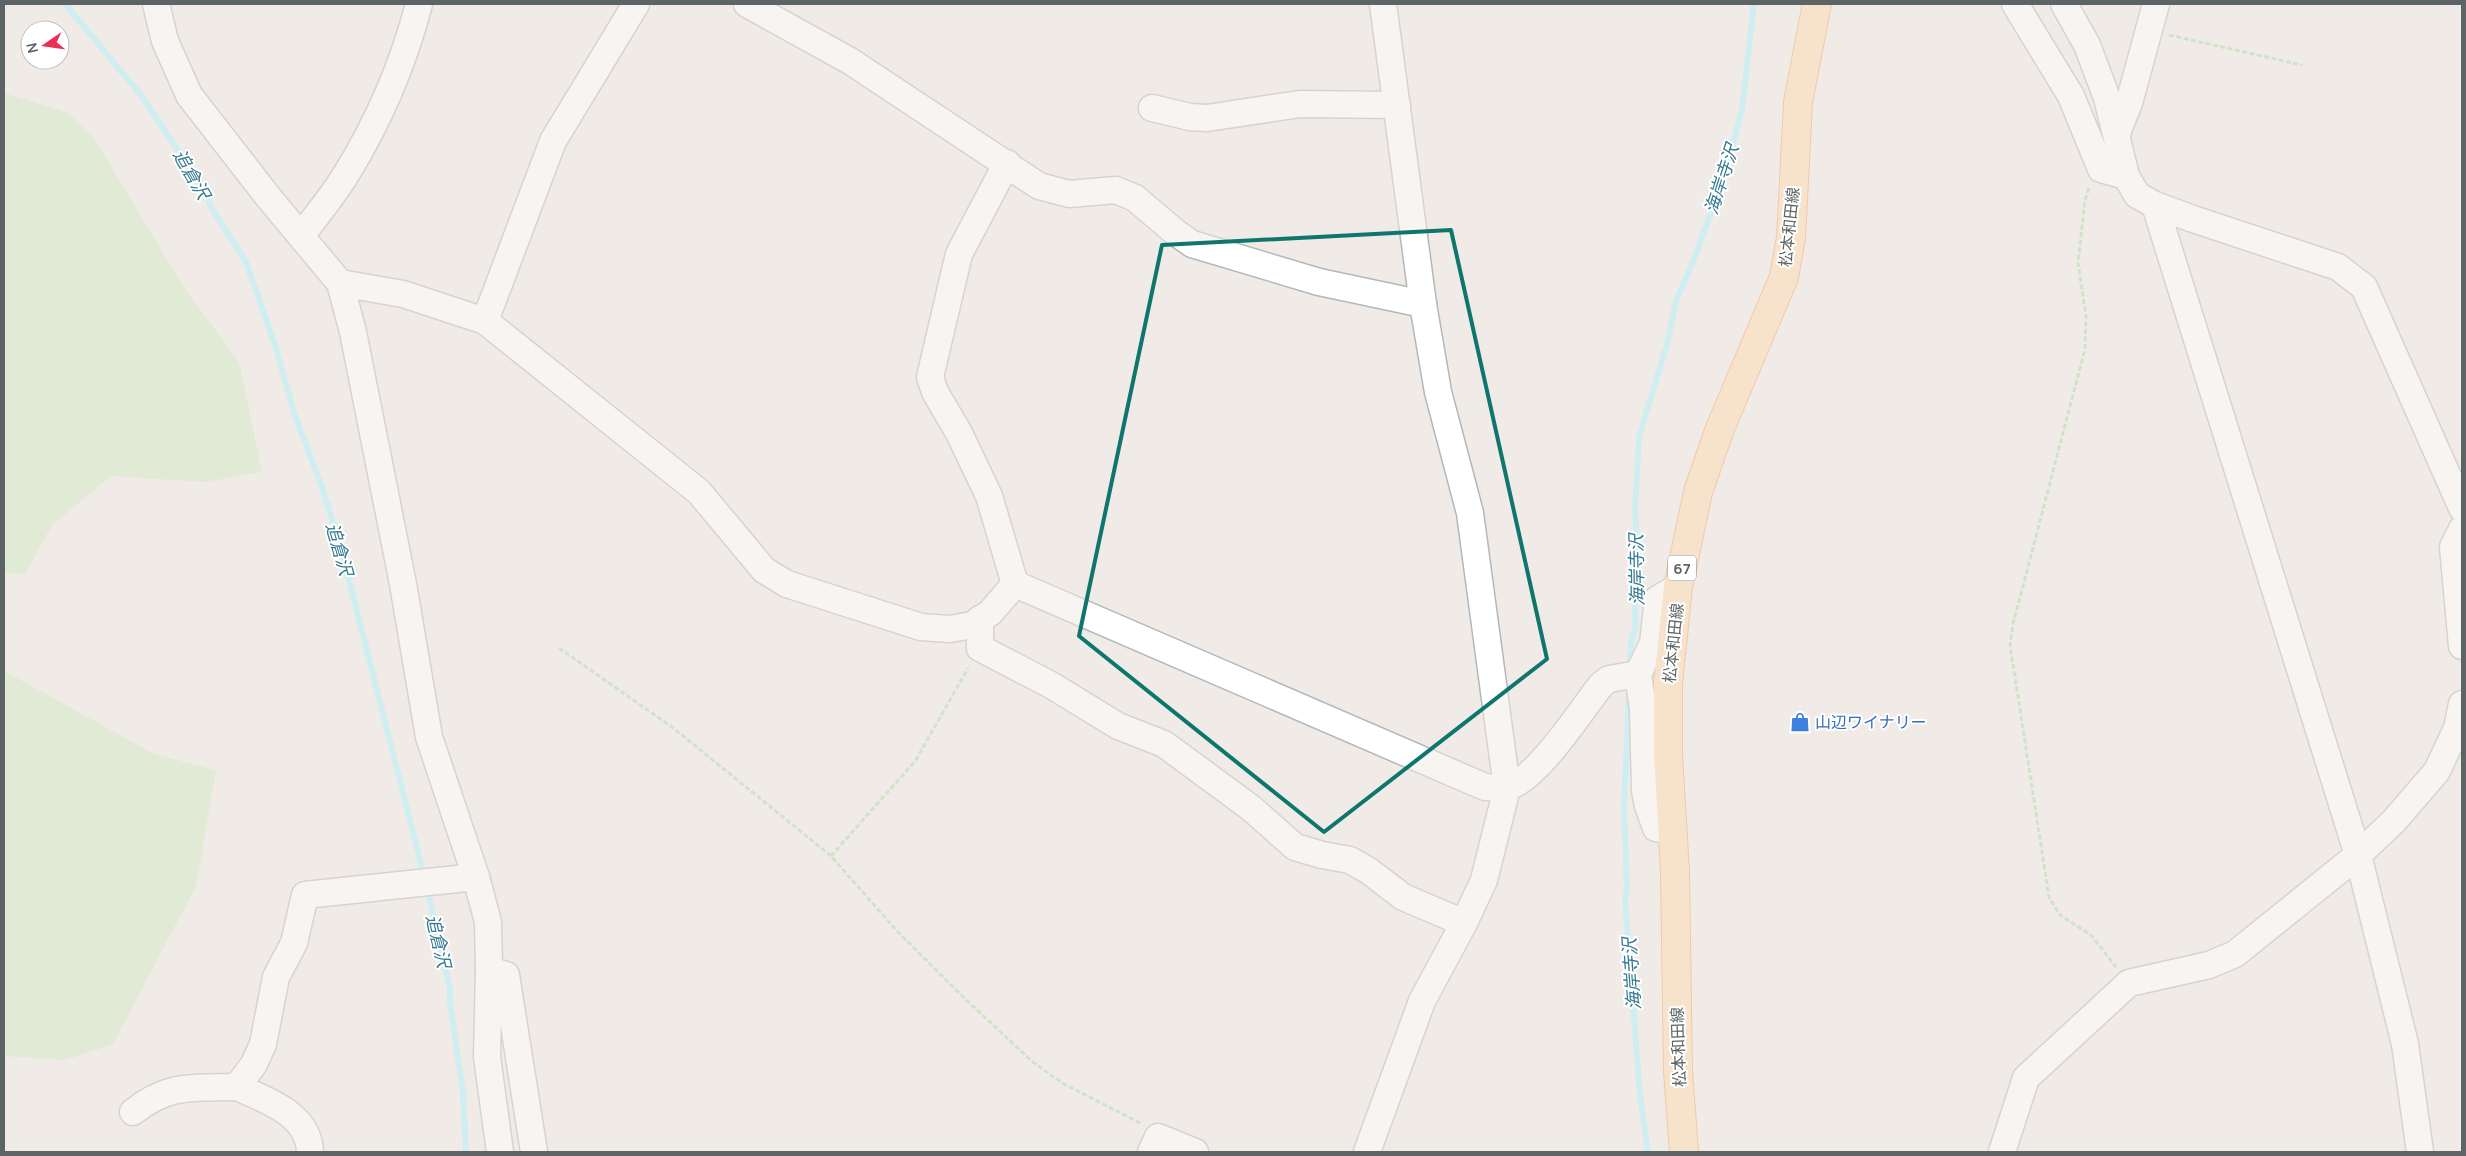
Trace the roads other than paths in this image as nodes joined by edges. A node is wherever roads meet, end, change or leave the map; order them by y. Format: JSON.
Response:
{"nodes":[{"id":1,"x":156,"y":4,"type":"edge"},
{"id":2,"x":419,"y":4,"type":"edge"},
{"id":3,"x":636,"y":4,"type":"edge"},
{"id":4,"x":747,"y":4,"type":"edge"},
{"id":5,"x":1383,"y":4,"type":"edge"},
{"id":6,"x":1817,"y":4,"type":"edge"},
{"id":7,"x":2015,"y":4,"type":"edge"},
{"id":8,"x":2064,"y":4,"type":"edge"},
{"id":9,"x":2156,"y":4,"type":"edge"},
{"id":10,"x":1397,"y":105,"type":"junction"},
{"id":11,"x":1152,"y":108,"type":"dead end"},
{"id":12,"x":2117,"y":133,"type":"junction"},
{"id":13,"x":1007,"y":163,"type":"junction"},
{"id":14,"x":2126,"y":176,"type":"junction"},
{"id":15,"x":2155,"y":205,"type":"junction"},
{"id":16,"x":302,"y":236,"type":"junction"},
{"id":17,"x":340,"y":282,"type":"junction"},
{"id":18,"x":1423,"y":304,"type":"junction"},
{"id":19,"x":485,"y":321,"type":"junction"},
{"id":20,"x":2462,"y":508,"type":"edge"},
{"id":21,"x":2462,"y":529,"type":"edge"},
{"id":22,"x":1015,"y":584,"type":"junction"},
{"id":23,"x":1678,"y":587,"type":"junction"},
{"id":24,"x":980,"y":619,"type":"junction"},
{"id":25,"x":2462,"y":646,"type":"edge"},
{"id":26,"x":1638,"y":674,"type":"junction"},
{"id":27,"x":2462,"y":704,"type":"edge"},
{"id":28,"x":1507,"y":788,"type":"junction"},
{"id":29,"x":1671,"y":831,"type":"junction"},
{"id":30,"x":2358,"y":855,"type":"junction"},
{"id":31,"x":476,"y":877,"type":"junction"},
{"id":32,"x":1464,"y":923,"type":"junction"},
{"id":33,"x":489,"y":970,"type":"junction"},
{"id":34,"x":237,"y":1087,"type":"junction"},
{"id":35,"x":133,"y":1112,"type":"dead end"},
{"id":36,"x":1155,"y":1144,"type":"edge"},
{"id":37,"x":310,"y":1152,"type":"edge"},
{"id":38,"x":500,"y":1152,"type":"edge"},
{"id":39,"x":534,"y":1152,"type":"edge"},
{"id":40,"x":1195,"y":1152,"type":"edge"},
{"id":41,"x":1367,"y":1152,"type":"edge"},
{"id":42,"x":1684,"y":1152,"type":"edge"},
{"id":43,"x":2002,"y":1152,"type":"edge"},
{"id":44,"x":2420,"y":1152,"type":"edge"}],
"edges":[{"from":1,"to":16,"type":"street"},
{"from":2,"to":16,"type":"street"},
{"from":3,"to":19,"type":"street"},
{"from":4,"to":13,"type":"street"},
{"from":5,"to":10,"type":"street"},
{"from":6,"to":23,"type":"main road","name":"松本和田線","number":"67"},
{"from":7,"to":14,"type":"street"},
{"from":8,"to":12,"type":"street"},
{"from":9,"to":12,"type":"street"},
{"from":10,"to":11,"type":"street"},
{"from":10,"to":18,"type":"street"},
{"from":12,"to":14,"type":"street"},
{"from":13,"to":18,"type":"street"},
{"from":13,"to":22,"type":"street"},
{"from":14,"to":15,"type":"street"},
{"from":15,"to":20,"type":"street"},
{"from":15,"to":30,"type":"street"},
{"from":16,"to":17,"type":"street"},
{"from":17,"to":19,"type":"street"},
{"from":17,"to":31,"type":"street"},
{"from":18,"to":28,"type":"street"},
{"from":19,"to":24,"type":"street"},
{"from":21,"to":25,"type":"street"},
{"from":22,"to":24,"type":"street"},
{"from":22,"to":28,"type":"street"},
{"from":23,"to":26,"type":"street"},
{"from":23,"to":29,"type":"main road","name":"松本和田線","number":"67"},
{"from":24,"to":32,"type":"street"},
{"from":26,"to":28,"type":"street"},
{"from":26,"to":29,"type":"street"},
{"from":27,"to":30,"type":"street"},
{"from":28,"to":32,"type":"street"},
{"from":29,"to":42,"type":"main road","name":"松本和田線","number":"67"},
{"from":30,"to":43,"type":"street"},
{"from":30,"to":44,"type":"street"},
{"from":31,"to":33,"type":"street"},
{"from":31,"to":34,"type":"street"},
{"from":32,"to":41,"type":"street"},
{"from":33,"to":38,"type":"street"},
{"from":33,"to":39,"type":"street"},
{"from":34,"to":35,"type":"street"},
{"from":34,"to":37,"type":"street"},
{"from":36,"to":40,"type":"street"}]}
